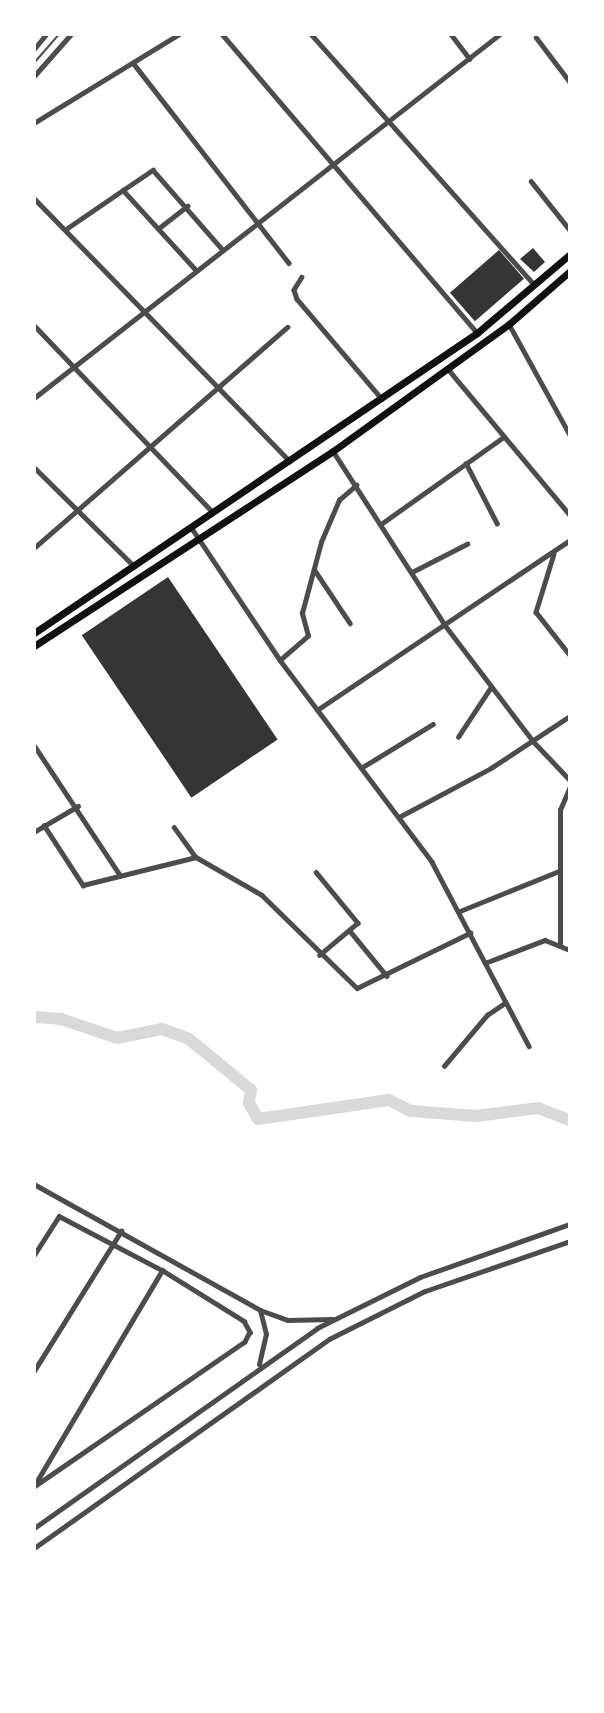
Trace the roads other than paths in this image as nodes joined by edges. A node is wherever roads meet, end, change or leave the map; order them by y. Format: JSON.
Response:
{"nodes":[{"id":1,"x":46,"y":34,"type":"edge"},
{"id":2,"x":59,"y":34,"type":"edge"},
{"id":3,"x":71,"y":34,"type":"edge"},
{"id":4,"x":179,"y":34,"type":"edge"},
{"id":5,"x":222,"y":34,"type":"edge"},
{"id":6,"x":311,"y":34,"type":"edge"},
{"id":7,"x":451,"y":34,"type":"edge"},
{"id":8,"x":500,"y":34,"type":"edge"},
{"id":9,"x":529,"y":34,"type":"edge"},
{"id":10,"x":539,"y":36,"type":"edge"},
{"id":11,"x":34,"y":48,"type":"edge"},
{"id":12,"x":470,"y":59,"type":"junction"},
{"id":13,"x":34,"y":63,"type":"edge"},
{"id":14,"x":134,"y":64,"type":"junction"},
{"id":15,"x":34,"y":75,"type":"edge"},
{"id":16,"x":570,"y":82,"type":"edge"},
{"id":17,"x":385,"y":121,"type":"junction"},
{"id":18,"x":34,"y":123,"type":"edge"},
{"id":19,"x":331,"y":164,"type":"junction"},
{"id":20,"x":531,"y":181,"type":"dead end"},
{"id":21,"x":123,"y":190,"type":"junction"},
{"id":22,"x":34,"y":198,"type":"edge"},
{"id":23,"x":187,"y":206,"type":"junction"},
{"id":24,"x":258,"y":223,"type":"junction"},
{"id":25,"x":159,"y":228,"type":"junction"},
{"id":26,"x":66,"y":229,"type":"junction"},
{"id":27,"x":570,"y":230,"type":"edge"},
{"id":28,"x":223,"y":249,"type":"junction"},
{"id":29,"x":570,"y":254,"type":"edge"},
{"id":30,"x":289,"y":263,"type":"dead end"},
{"id":31,"x":196,"y":270,"type":"junction"},
{"id":32,"x":570,"y":271,"type":"edge"},
{"id":33,"x":302,"y":277,"type":"dead end"},
{"id":34,"x":534,"y":284,"type":"junction"},
{"id":35,"x":147,"y":310,"type":"junction"},
{"id":36,"x":509,"y":324,"type":"junction"},
{"id":37,"x":34,"y":325,"type":"edge"},
{"id":38,"x":287,"y":327,"type":"dead end"},
{"id":39,"x":477,"y":333,"type":"junction"},
{"id":40,"x":76,"y":366,"type":"junction"},
{"id":41,"x":448,"y":369,"type":"junction"},
{"id":42,"x":218,"y":384,"type":"junction"},
{"id":43,"x":34,"y":398,"type":"edge"},
{"id":44,"x":382,"y":399,"type":"junction"},
{"id":45,"x":570,"y":435,"type":"edge"},
{"id":46,"x":502,"y":438,"type":"junction"},
{"id":47,"x":152,"y":446,"type":"junction"},
{"id":48,"x":333,"y":451,"type":"junction"},
{"id":49,"x":290,"y":461,"type":"junction"},
{"id":50,"x":466,"y":463,"type":"junction"},
{"id":51,"x":34,"y":467,"type":"edge"},
{"id":52,"x":356,"y":485,"type":"junction"},
{"id":53,"x":77,"y":511,"type":"junction"},
{"id":54,"x":213,"y":512,"type":"junction"},
{"id":55,"x":570,"y":515,"type":"edge"},
{"id":56,"x":497,"y":523,"type":"dead end"},
{"id":57,"x":381,"y":524,"type":"junction"},
{"id":58,"x":191,"y":527,"type":"junction"},
{"id":59,"x":199,"y":538,"type":"junction"},
{"id":60,"x":570,"y":540,"type":"edge"},
{"id":61,"x":467,"y":544,"type":"dead end"},
{"id":62,"x":34,"y":548,"type":"edge"},
{"id":63,"x":554,"y":552,"type":"junction"},
{"id":64,"x":134,"y":566,"type":"junction"},
{"id":65,"x":314,"y":569,"type":"junction"},
{"id":66,"x":412,"y":572,"type":"junction"},
{"id":67,"x":350,"y":623,"type":"dead end"},
{"id":68,"x":444,"y":625,"type":"junction"},
{"id":69,"x":34,"y":633,"type":"edge"},
{"id":70,"x":34,"y":646,"type":"edge"},
{"id":71,"x":570,"y":655,"type":"edge"},
{"id":72,"x":280,"y":660,"type":"junction"},
{"id":73,"x":491,"y":687,"type":"junction"},
{"id":74,"x":317,"y":711,"type":"junction"},
{"id":75,"x":570,"y":716,"type":"edge"},
{"id":76,"x":433,"y":724,"type":"dead end"},
{"id":77,"x":458,"y":737,"type":"dead end"},
{"id":78,"x":533,"y":741,"type":"junction"},
{"id":79,"x":34,"y":745,"type":"edge"},
{"id":80,"x":361,"y":768,"type":"junction"},
{"id":81,"x":570,"y":780,"type":"edge"},
{"id":82,"x":570,"y":786,"type":"edge"},
{"id":83,"x":78,"y":806,"type":"junction"},
{"id":84,"x":399,"y":817,"type":"junction"},
{"id":85,"x":44,"y":825,"type":"junction"},
{"id":86,"x":174,"y":827,"type":"dead end"},
{"id":87,"x":34,"y":832,"type":"edge"},
{"id":88,"x":196,"y":857,"type":"junction"},
{"id":89,"x":559,"y":871,"type":"junction"},
{"id":90,"x":316,"y":872,"type":"dead end"},
{"id":91,"x":120,"y":875,"type":"junction"},
{"id":92,"x":460,"y":910,"type":"junction"},
{"id":93,"x":350,"y":931,"type":"junction"},
{"id":94,"x":470,"y":933,"type":"junction"},
{"id":95,"x":561,"y":944,"type":"junction"},
{"id":96,"x":570,"y":950,"type":"edge"},
{"id":97,"x":320,"y":955,"type":"junction"},
{"id":98,"x":485,"y":963,"type":"junction"},
{"id":99,"x":387,"y":976,"type":"junction"},
{"id":100,"x":505,"y":1004,"type":"junction"},
{"id":101,"x":529,"y":1046,"type":"dead end"},
{"id":102,"x":444,"y":1066,"type":"dead end"},
{"id":103,"x":34,"y":1184,"type":"edge"},
{"id":104,"x":570,"y":1224,"type":"edge"},
{"id":105,"x":121,"y":1231,"type":"junction"},
{"id":106,"x":570,"y":1240,"type":"edge"},
{"id":107,"x":113,"y":1244,"type":"junction"},
{"id":108,"x":34,"y":1255,"type":"edge"},
{"id":109,"x":162,"y":1270,"type":"junction"},
{"id":110,"x":260,"y":1310,"type":"junction"},
{"id":111,"x":334,"y":1319,"type":"junction"},
{"id":112,"x":259,"y":1364,"type":"junction"},
{"id":113,"x":34,"y":1371,"type":"edge"},
{"id":114,"x":34,"y":1486,"type":"edge"},
{"id":115,"x":34,"y":1528,"type":"edge"},
{"id":116,"x":34,"y":1548,"type":"edge"}],
"edges":[{"from":1,"to":11,"type":"street"},
{"from":2,"to":13,"type":"lane"},
{"from":3,"to":15,"type":"street"},
{"from":4,"to":14,"type":"street"},
{"from":5,"to":19,"type":"street"},
{"from":6,"to":17,"type":"street"},
{"from":7,"to":12,"type":"street"},
{"from":8,"to":12,"type":"street"},
{"from":9,"to":10,"type":"street"},
{"from":10,"to":16,"type":"street"},
{"from":12,"to":17,"type":"street"},
{"from":14,"to":18,"type":"street"},
{"from":14,"to":24,"type":"street"},
{"from":17,"to":19,"type":"street"},
{"from":17,"to":34,"type":"street"},
{"from":19,"to":24,"type":"street"},
{"from":19,"to":39,"type":"street"},
{"from":20,"to":27,"type":"street"},
{"from":21,"to":23,"type":"street"},
{"from":21,"to":25,"type":"street"},
{"from":21,"to":26,"type":"street"},
{"from":22,"to":26,"type":"street"},
{"from":23,"to":25,"type":"street"},
{"from":23,"to":28,"type":"street"},
{"from":24,"to":28,"type":"street"},
{"from":24,"to":30,"type":"street"},
{"from":25,"to":31,"type":"street"},
{"from":26,"to":35,"type":"street"},
{"from":28,"to":31,"type":"street"},
{"from":29,"to":34,"type":"main road"},
{"from":31,"to":35,"type":"street"},
{"from":32,"to":36,"type":"main road"},
{"from":33,"to":44,"type":"street"},
{"from":34,"to":39,"type":"main road"},
{"from":35,"to":40,"type":"street"},
{"from":35,"to":42,"type":"street"},
{"from":36,"to":41,"type":"main road"},
{"from":36,"to":45,"type":"street"},
{"from":37,"to":40,"type":"street"},
{"from":38,"to":42,"type":"street"},
{"from":39,"to":44,"type":"main road"},
{"from":40,"to":43,"type":"street"},
{"from":40,"to":47,"type":"street"},
{"from":41,"to":46,"type":"street"},
{"from":41,"to":48,"type":"main road"},
{"from":42,"to":47,"type":"street"},
{"from":42,"to":49,"type":"street"},
{"from":44,"to":49,"type":"main road"},
{"from":46,"to":50,"type":"street"},
{"from":46,"to":55,"type":"street"},
{"from":47,"to":53,"type":"street"},
{"from":47,"to":54,"type":"street"},
{"from":48,"to":52,"type":"street"},
{"from":48,"to":59,"type":"main road"},
{"from":49,"to":54,"type":"main road"},
{"from":50,"to":56,"type":"street"},
{"from":50,"to":57,"type":"street"},
{"from":51,"to":53,"type":"street"},
{"from":52,"to":57,"type":"street"},
{"from":52,"to":65,"type":"street"},
{"from":53,"to":62,"type":"street"},
{"from":53,"to":64,"type":"street"},
{"from":54,"to":58,"type":"main road"},
{"from":57,"to":66,"type":"street"},
{"from":58,"to":59,"type":"street"},
{"from":58,"to":64,"type":"main road"},
{"from":59,"to":70,"type":"main road"},
{"from":59,"to":72,"type":"street"},
{"from":60,"to":63,"type":"street"},
{"from":61,"to":66,"type":"street"},
{"from":63,"to":68,"type":"street"},
{"from":63,"to":71,"type":"street"},
{"from":64,"to":69,"type":"main road"},
{"from":65,"to":67,"type":"street"},
{"from":65,"to":72,"type":"street"},
{"from":66,"to":68,"type":"street"},
{"from":68,"to":73,"type":"street"},
{"from":68,"to":74,"type":"street"},
{"from":72,"to":74,"type":"street"},
{"from":73,"to":77,"type":"street"},
{"from":73,"to":78,"type":"street"},
{"from":74,"to":80,"type":"street"},
{"from":75,"to":78,"type":"street"},
{"from":76,"to":80,"type":"street"},
{"from":78,"to":81,"type":"street"},
{"from":78,"to":84,"type":"street"},
{"from":79,"to":83,"type":"street"},
{"from":80,"to":84,"type":"street"},
{"from":82,"to":89,"type":"street"},
{"from":83,"to":85,"type":"street"},
{"from":83,"to":91,"type":"street"},
{"from":84,"to":92,"type":"street"},
{"from":85,"to":87,"type":"street"},
{"from":85,"to":91,"type":"street"},
{"from":86,"to":88,"type":"street"},
{"from":88,"to":91,"type":"street"},
{"from":88,"to":97,"type":"street"},
{"from":89,"to":92,"type":"street"},
{"from":89,"to":95,"type":"street"},
{"from":90,"to":93,"type":"street"},
{"from":92,"to":94,"type":"street"},
{"from":93,"to":97,"type":"street"},
{"from":93,"to":99,"type":"street"},
{"from":94,"to":98,"type":"street"},
{"from":94,"to":99,"type":"street"},
{"from":95,"to":96,"type":"street"},
{"from":95,"to":98,"type":"street"},
{"from":97,"to":99,"type":"street"},
{"from":98,"to":100,"type":"street"},
{"from":100,"to":101,"type":"street"},
{"from":100,"to":102,"type":"street"},
{"from":103,"to":105,"type":"street"},
{"from":104,"to":111,"type":"street"},
{"from":105,"to":107,"type":"street"},
{"from":105,"to":110,"type":"street"},
{"from":106,"to":116,"type":"street"},
{"from":107,"to":108,"type":"street"},
{"from":107,"to":109,"type":"street"},
{"from":107,"to":113,"type":"street"},
{"from":109,"to":114,"type":"street"},
{"from":109,"to":114,"type":"street"},
{"from":110,"to":111,"type":"street"},
{"from":110,"to":112,"type":"street"},
{"from":111,"to":112,"type":"street"},
{"from":112,"to":115,"type":"street"}]}
